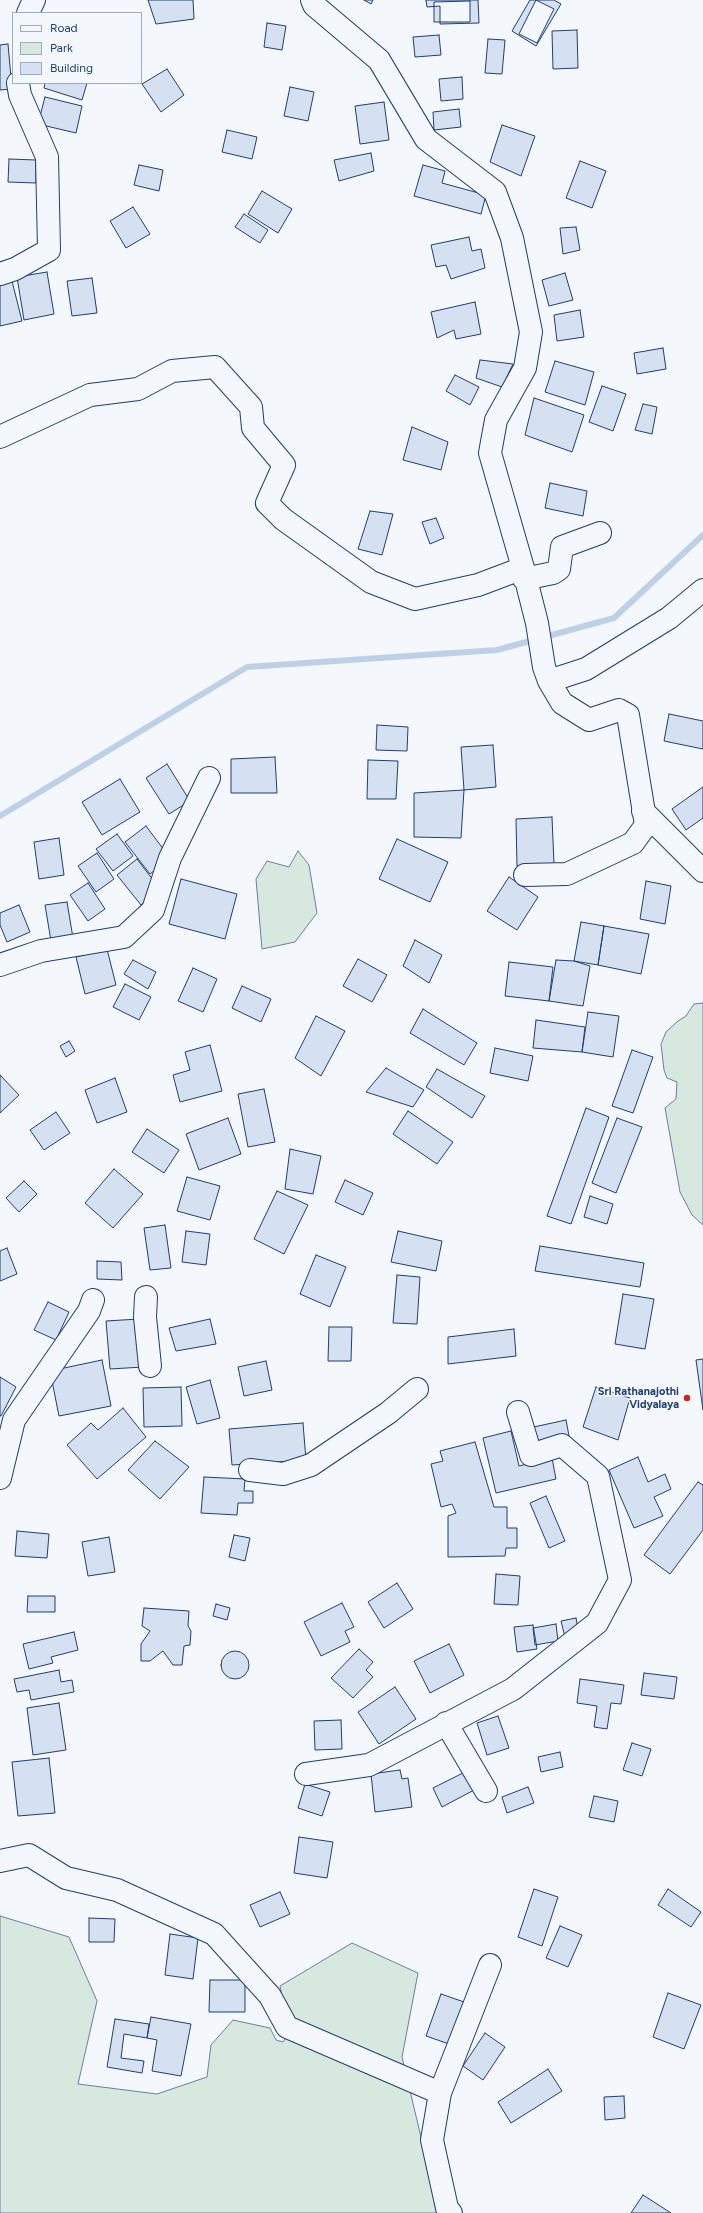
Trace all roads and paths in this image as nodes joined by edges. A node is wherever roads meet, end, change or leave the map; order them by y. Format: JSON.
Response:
{"nodes":[{"id":1,"x":34,"y":0,"type":"edge"},
{"id":2,"x":312,"y":0,"type":"edge"},
{"id":3,"x":28,"y":12,"type":"edge"},
{"id":4,"x":18,"y":84,"type":"edge"},
{"id":5,"x":0,"y":274,"type":"edge"},
{"id":6,"x":0,"y":437,"type":"edge"},
{"id":7,"x":600,"y":534,"type":"dead end"},
{"id":8,"x":524,"y":574,"type":"junction"},
{"id":9,"x":703,"y":590,"type":"edge"},
{"id":10,"x":547,"y":678,"type":"junction"},
{"id":11,"x":209,"y":778,"type":"dead end"},
{"id":12,"x":643,"y":812,"type":"junction"},
{"id":13,"x":703,"y":872,"type":"edge"},
{"id":14,"x":525,"y":875,"type":"dead end"},
{"id":15,"x":0,"y":965,"type":"edge"},
{"id":16,"x":146,"y":1297,"type":"dead end"},
{"id":17,"x":93,"y":1300,"type":"dead end"},
{"id":18,"x":150,"y":1366,"type":"dead end"},
{"id":19,"x":417,"y":1389,"type":"dead end"},
{"id":20,"x":518,"y":1412,"type":"dead end"},
{"id":21,"x":250,"y":1470,"type":"dead end"},
{"id":22,"x":0,"y":1478,"type":"edge"},
{"id":23,"x":446,"y":1723,"type":"junction"},
{"id":24,"x":306,"y":1774,"type":"dead end"},
{"id":25,"x":486,"y":1791,"type":"dead end"},
{"id":26,"x":0,"y":1862,"type":"edge"},
{"id":27,"x":490,"y":1965,"type":"dead end"},
{"id":28,"x":440,"y":2094,"type":"junction"},
{"id":29,"x":450,"y":2213,"type":"edge"}],
"edges":[{"from":1,"to":3,"type":"street"},
{"from":2,"to":8,"type":"street"},
{"from":4,"to":5,"type":"street"},
{"from":6,"to":8,"type":"street"},
{"from":7,"to":8,"type":"street"},
{"from":8,"to":10,"type":"street"},
{"from":9,"to":10,"type":"street"},
{"from":10,"to":12,"type":"street"},
{"from":11,"to":15,"type":"street"},
{"from":12,"to":13,"type":"street"},
{"from":12,"to":14,"type":"street"},
{"from":16,"to":18,"type":"street"},
{"from":17,"to":22,"type":"street"},
{"from":19,"to":21,"type":"street"},
{"from":20,"to":23,"type":"street"},
{"from":23,"to":24,"type":"street"},
{"from":23,"to":25,"type":"street"},
{"from":26,"to":28,"type":"street"},
{"from":27,"to":28,"type":"street"},
{"from":28,"to":29,"type":"street"}]}
